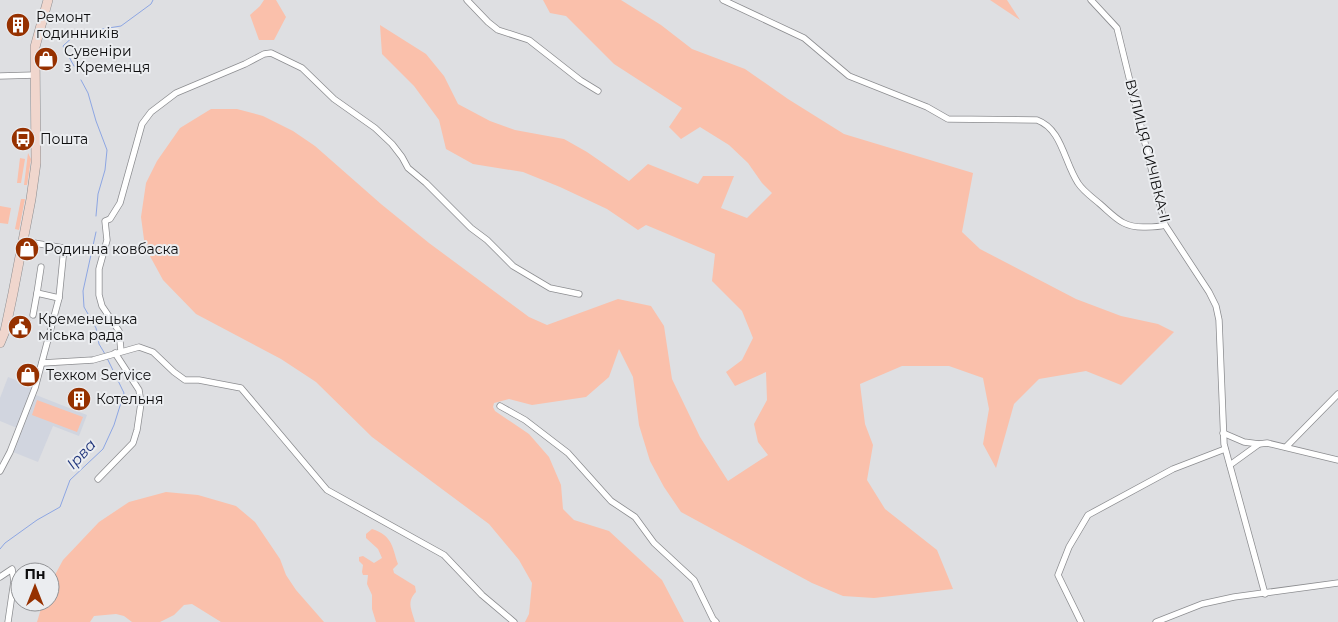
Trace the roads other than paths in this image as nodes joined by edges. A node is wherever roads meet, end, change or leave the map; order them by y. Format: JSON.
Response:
{"nodes":[{"id":1,"x":48,"y":0,"type":"edge"},
{"id":2,"x":467,"y":0,"type":"edge"},
{"id":3,"x":723,"y":0,"type":"edge"},
{"id":4,"x":1091,"y":0,"type":"edge"},
{"id":5,"x":35,"y":75,"type":"junction"},
{"id":6,"x":0,"y":76,"type":"edge"},
{"id":7,"x":598,"y":91,"type":"dead end"},
{"id":8,"x":1165,"y":225,"type":"junction"},
{"id":9,"x":22,"y":240,"type":"junction"},
{"id":10,"x":41,"y":267,"type":"dead end"},
{"id":11,"x":37,"y":293,"type":"junction"},
{"id":12,"x":579,"y":294,"type":"dead end"},
{"id":13,"x":59,"y":298,"type":"junction"},
{"id":14,"x":33,"y":315,"type":"dead end"},
{"id":15,"x":0,"y":343,"type":"edge"},
{"id":16,"x":116,"y":353,"type":"junction"},
{"id":17,"x":42,"y":364,"type":"junction"},
{"id":18,"x":1338,"y":394,"type":"edge"},
{"id":19,"x":500,"y":406,"type":"dead end"},
{"id":20,"x":1224,"y":433,"type":"junction"},
{"id":21,"x":1259,"y":444,"type":"junction"},
{"id":22,"x":1286,"y":447,"type":"junction"},
{"id":23,"x":1225,"y":449,"type":"junction"},
{"id":24,"x":1338,"y":460,"type":"edge"},
{"id":25,"x":1230,"y":465,"type":"junction"},
{"id":26,"x":0,"y":471,"type":"edge"},
{"id":27,"x":98,"y":479,"type":"dead end"},
{"id":28,"x":0,"y":577,"type":"edge"},
{"id":29,"x":1338,"y":583,"type":"edge"},
{"id":30,"x":1265,"y":594,"type":"junction"},
{"id":31,"x":8,"y":622,"type":"edge"},
{"id":32,"x":514,"y":622,"type":"edge"},
{"id":33,"x":716,"y":622,"type":"edge"},
{"id":34,"x":1081,"y":622,"type":"edge"},
{"id":35,"x":1156,"y":622,"type":"edge"}],
"edges":[{"from":1,"to":5,"type":"main road"},
{"from":2,"to":7,"type":"street"},
{"from":3,"to":8,"type":"street"},
{"from":4,"to":8,"type":"street","name":"ВУЛИЦЯ СИЧІВКА-II"},
{"from":5,"to":6,"type":"street"},
{"from":5,"to":9,"type":"main road"},
{"from":8,"to":20,"type":"street","name":"ВУЛИЦЯ СИЧІВКА-II"},
{"from":9,"to":13,"type":"street"},
{"from":9,"to":15,"type":"main road"},
{"from":10,"to":11,"type":"street"},
{"from":11,"to":13,"type":"street"},
{"from":11,"to":14,"type":"street"},
{"from":12,"to":16,"type":"street"},
{"from":13,"to":17,"type":"street"},
{"from":16,"to":17,"type":"street"},
{"from":16,"to":27,"type":"street"},
{"from":16,"to":32,"type":"street"},
{"from":17,"to":26,"type":"street"},
{"from":18,"to":22,"type":"street"},
{"from":19,"to":33,"type":"street"},
{"from":20,"to":21,"type":"street"},
{"from":20,"to":23,"type":"street","name":"ВУЛИЦЯ СИЧІВКА-II"},
{"from":21,"to":22,"type":"street"},
{"from":21,"to":25,"type":"street"},
{"from":22,"to":24,"type":"street"},
{"from":23,"to":25,"type":"street","name":"ВУЛИЦЯ СИЧІВКА-II"},
{"from":23,"to":34,"type":"street"},
{"from":25,"to":30,"type":"street","name":"ВУЛИЦЯ СИЧІВКА-II"},
{"from":28,"to":31,"type":"street"},
{"from":29,"to":30,"type":"street"},
{"from":30,"to":35,"type":"street"}]}
